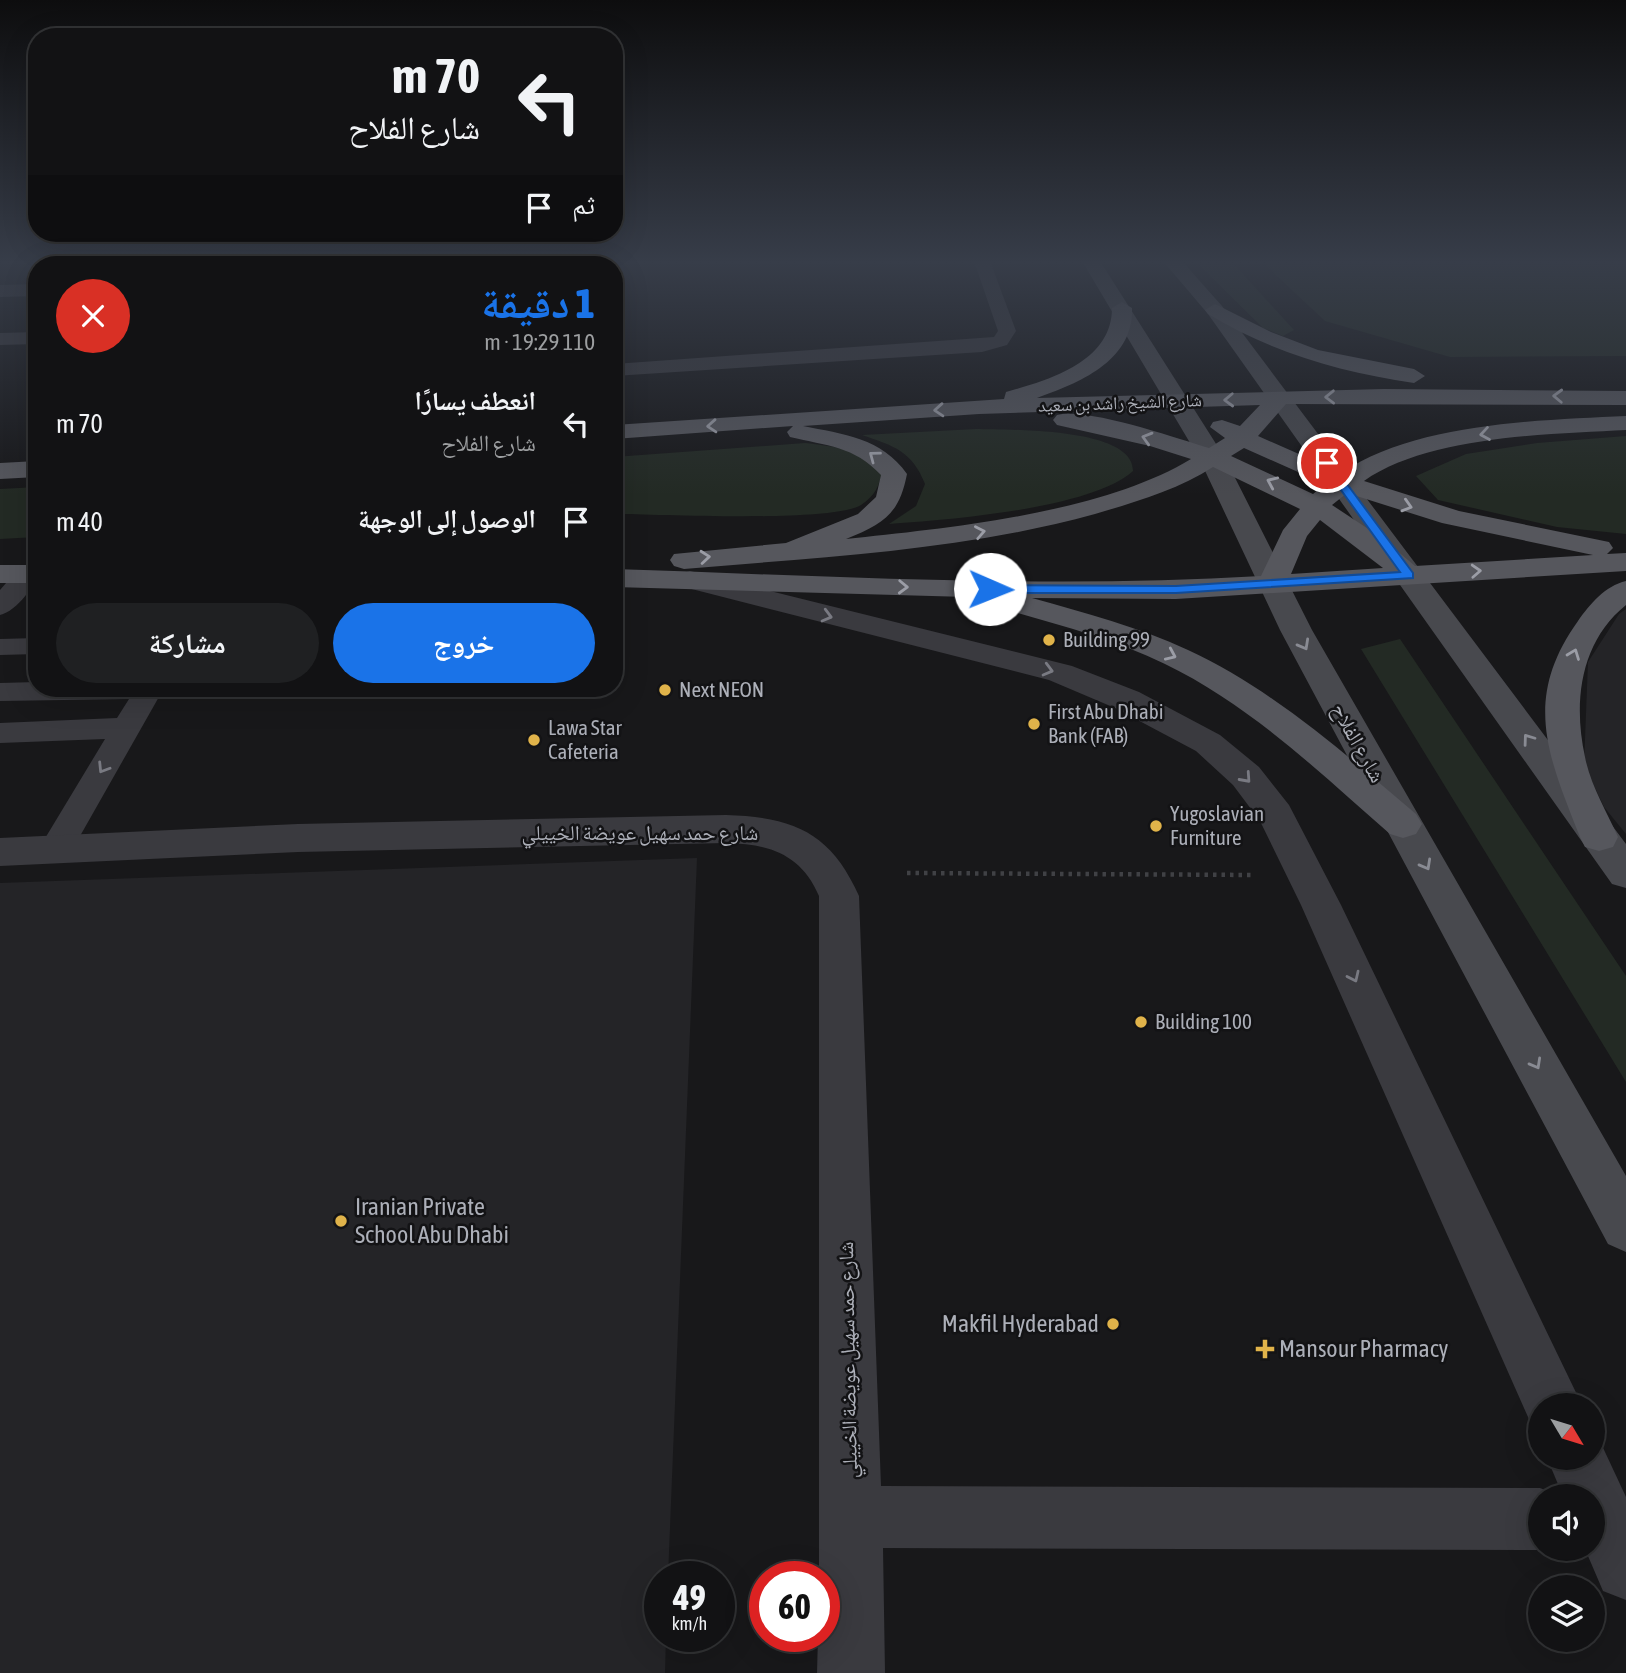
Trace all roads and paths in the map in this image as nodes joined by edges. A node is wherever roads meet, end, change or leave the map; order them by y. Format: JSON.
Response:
{"nodes":[{"id":1,"x":1001,"y":339,"type":"edge"},
{"id":2,"x":1114,"y":339,"type":"edge"},
{"id":3,"x":1141,"y":339,"type":"edge"},
{"id":4,"x":1236,"y":339,"type":"edge"},
{"id":5,"x":1265,"y":339,"type":"edge"},
{"id":6,"x":623,"y":369,"type":"edge"},
{"id":7,"x":1505,"y":395,"type":"junction"},
{"id":8,"x":1279,"y":398,"type":"junction"},
{"id":9,"x":1626,"y":398,"type":"edge"},
{"id":10,"x":1178,"y":401,"type":"junction"},
{"id":11,"x":977,"y":408,"type":"junction"},
{"id":12,"x":1626,"y":423,"type":"edge"},
{"id":13,"x":743,"y":424,"type":"junction"},
{"id":14,"x":623,"y":431,"type":"edge"},
{"id":15,"x":1244,"y":439,"type":"junction"},
{"id":16,"x":1212,"y":458,"type":"junction"},
{"id":17,"x":28,"y":469,"type":"edge"},
{"id":18,"x":0,"y":471,"type":"edge"},
{"id":19,"x":1342,"y":485,"type":"junction"},
{"id":20,"x":1318,"y":506,"type":"junction"},
{"id":21,"x":791,"y":551,"type":"junction"},
{"id":22,"x":1626,"y":551,"type":"edge"},
{"id":23,"x":1626,"y":562,"type":"edge"},
{"id":24,"x":22,"y":574,"type":"edge"},
{"id":25,"x":623,"y":575,"type":"edge"},
{"id":26,"x":1408,"y":575,"type":"junction"},
{"id":27,"x":623,"y":577,"type":"edge"},
{"id":28,"x":690,"y":580,"type":"junction"},
{"id":29,"x":1273,"y":584,"type":"junction"},
{"id":30,"x":966,"y":589,"type":"junction"},
{"id":31,"x":1626,"y":590,"type":"edge"},
{"id":32,"x":0,"y":607,"type":"edge"},
{"id":33,"x":28,"y":646,"type":"edge"},
{"id":34,"x":0,"y":647,"type":"edge"},
{"id":35,"x":28,"y":691,"type":"edge"},
{"id":36,"x":0,"y":692,"type":"edge"},
{"id":37,"x":145,"y":697,"type":"edge"},
{"id":38,"x":128,"y":727,"type":"junction"},
{"id":39,"x":0,"y":733,"type":"edge"},
{"id":40,"x":1403,"y":824,"type":"junction"},
{"id":41,"x":1599,"y":836,"type":"junction"},
{"id":42,"x":55,"y":850,"type":"junction"},
{"id":43,"x":0,"y":852,"type":"edge"},
{"id":44,"x":907,"y":873,"type":"dead end"},
{"id":45,"x":1626,"y":873,"type":"edge"},
{"id":46,"x":1306,"y":875,"type":"junction"},
{"id":47,"x":1626,"y":1226,"type":"edge"},
{"id":48,"x":1547,"y":1393,"type":"edge"},
{"id":49,"x":1582,"y":1470,"type":"edge"},
{"id":50,"x":851,"y":1517,"type":"junction"},
{"id":51,"x":1528,"y":1519,"type":"edge"},
{"id":52,"x":1608,"y":1535,"type":"edge"},
{"id":53,"x":851,"y":1673,"type":"edge"}],
"edges":[{"from":1,"to":6,"type":"lane"},
{"from":2,"to":11,"type":"main road"},
{"from":3,"to":10,"type":"main road","name":"شارع الفلاح"},
{"from":4,"to":8,"type":"main road"},
{"from":5,"to":7,"type":"main road"},
{"from":7,"to":8,"type":"main road","name":"شارع الشيخ راشد بن سعيد","one_way":true},
{"from":9,"to":7,"type":"main road","name":"شارع الشيخ راشد بن سعيد","one_way":true},
{"from":8,"to":10,"type":"main road","name":"شارع الشيخ راشد بن سعيد","one_way":true},
{"from":8,"to":15,"type":"main road"},
{"from":8,"to":19,"type":"main road"},
{"from":10,"to":11,"type":"main road","name":"شارع الشيخ راشد بن سعيد"},
{"from":10,"to":15,"type":"main road"},
{"from":10,"to":16,"type":"main road","name":"شارع الفلاح"},
{"from":11,"to":13,"type":"main road","name":"شارع الشيخ راشد بن سعيد","one_way":true},
{"from":16,"to":11,"type":"main road","one_way":true},
{"from":12,"to":19,"type":"main road","one_way":true},
{"from":13,"to":14,"type":"main road","name":"شارع الشيخ راشد بن سعيد","one_way":true},
{"from":21,"to":13,"type":"main road","one_way":true},
{"from":15,"to":16,"type":"main road"},
{"from":15,"to":19,"type":"main road"},
{"from":20,"to":16,"type":"main road","one_way":true},
{"from":21,"to":16,"type":"main road","one_way":true},
{"from":16,"to":29,"type":"main road","name":"شارع الفلاح"},
{"from":17,"to":18,"type":"main road"},
{"from":19,"to":20,"type":"main road"},
{"from":19,"to":22,"type":"main road","one_way":true},
{"from":19,"to":26,"type":"main road"},
{"from":20,"to":26,"type":"main road"},
{"from":20,"to":29,"type":"main road"},
{"from":25,"to":21,"type":"main road","one_way":true},
{"from":26,"to":23,"type":"main road","one_way":true},
{"from":24,"to":32,"type":"lane"},
{"from":26,"to":29,"type":"main road"},
{"from":41,"to":26,"type":"main road","one_way":true},
{"from":27,"to":28,"type":"main road"},
{"from":28,"to":30,"type":"main road","one_way":true},
{"from":28,"to":46,"type":"street","one_way":true},
{"from":29,"to":30,"type":"main road"},
{"from":29,"to":40,"type":"main road","name":"شارع الفلاح","one_way":true},
{"from":30,"to":40,"type":"main road","one_way":true},
{"from":41,"to":31,"type":"main road","one_way":true},
{"from":33,"to":34,"type":"lane"},
{"from":35,"to":36,"type":"lane"},
{"from":37,"to":38,"type":"lane"},
{"from":38,"to":39,"type":"lane"},
{"from":38,"to":42,"type":"lane","one_way":true},
{"from":40,"to":47,"type":"main road","name":"شارع الفلاح","one_way":true},
{"from":41,"to":45,"type":"main road"},
{"from":42,"to":43,"type":"street","name":"شارع حمد سهيل عويضة الخييلي"},
{"from":42,"to":50,"type":"street","name":"شارع حمد سهيل عويضة الخييلي"},
{"from":44,"to":46,"type":"path"},
{"from":46,"to":48,"type":"street","one_way":true},
{"from":49,"to":52,"type":"street"},
{"from":50,"to":51,"type":"street"},
{"from":50,"to":53,"type":"street","name":"شارع حمد سهيل عويضة الخييلي"}]}
